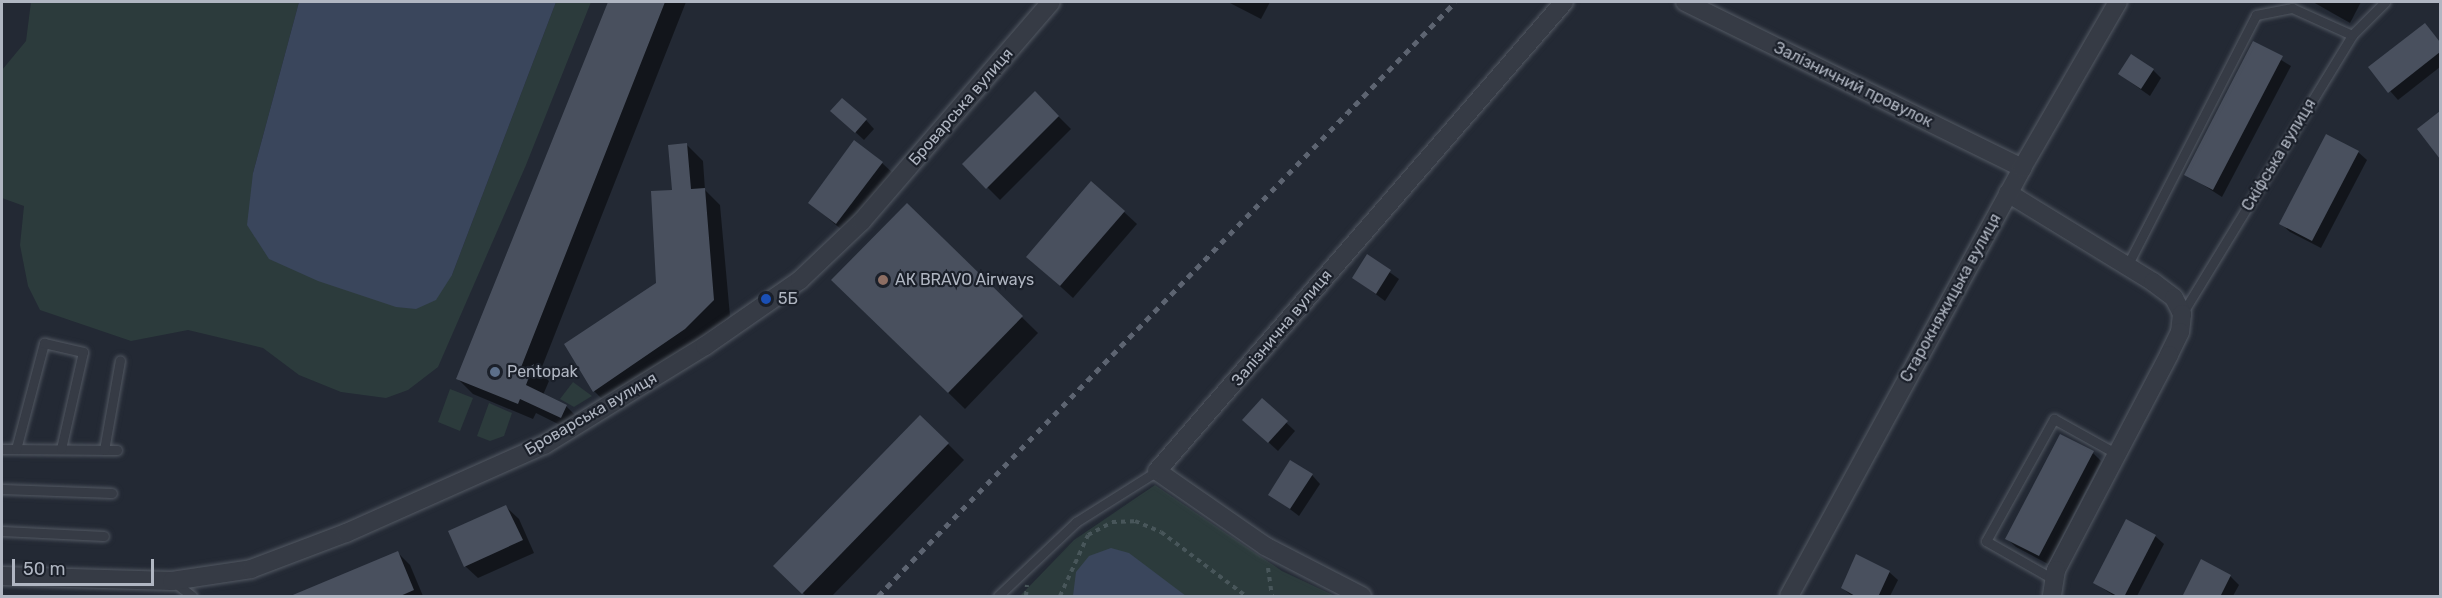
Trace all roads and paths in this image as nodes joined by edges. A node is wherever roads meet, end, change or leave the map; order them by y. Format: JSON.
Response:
{"nodes":[{"id":1,"x":1051,"y":2,"type":"edge"},
{"id":2,"x":1564,"y":2,"type":"edge"},
{"id":3,"x":1685,"y":2,"type":"edge"},
{"id":4,"x":2118,"y":2,"type":"edge"},
{"id":5,"x":2385,"y":2,"type":"edge"},
{"id":6,"x":2352,"y":35,"type":"junction"},
{"id":7,"x":2022,"y":168,"type":"junction"},
{"id":8,"x":2008,"y":193,"type":"junction"},
{"id":9,"x":2127,"y":266,"type":"junction"},
{"id":10,"x":2182,"y":314,"type":"junction"},
{"id":11,"x":120,"y":360,"type":"dead end"},
{"id":12,"x":2,"y":449,"type":"edge"},
{"id":13,"x":16,"y":449,"type":"junction"},
{"id":14,"x":61,"y":449,"type":"junction"},
{"id":15,"x":104,"y":450,"type":"junction"},
{"id":16,"x":117,"y":450,"type":"dead end"},
{"id":17,"x":2117,"y":454,"type":"junction"},
{"id":18,"x":1157,"y":471,"type":"junction"},
{"id":19,"x":2,"y":489,"type":"edge"},
{"id":20,"x":112,"y":493,"type":"dead end"},
{"id":21,"x":2,"y":531,"type":"edge"},
{"id":22,"x":104,"y":536,"type":"dead end"},
{"id":23,"x":1265,"y":546,"type":"junction"},
{"id":24,"x":2,"y":576,"type":"edge"},
{"id":25,"x":172,"y":581,"type":"junction"},
{"id":26,"x":2052,"y":588,"type":"edge"},
{"id":27,"x":192,"y":597,"type":"edge"},
{"id":28,"x":999,"y":597,"type":"edge"},
{"id":29,"x":1060,"y":597,"type":"edge"},
{"id":30,"x":1246,"y":597,"type":"edge"},
{"id":31,"x":1272,"y":597,"type":"edge"},
{"id":32,"x":1362,"y":597,"type":"edge"},
{"id":33,"x":1789,"y":597,"type":"edge"}],
"edges":[{"from":1,"to":25,"type":"street","name":"Броварська вулиця"},
{"from":2,"to":18,"type":"street","name":"Залізнична вулиця"},
{"from":3,"to":7,"type":"street","name":"Залізничний провулок"},
{"from":4,"to":7,"type":"street","name":"Старокняжицька вулиця"},
{"from":5,"to":6,"type":"lane","name":"Скіфська вулиця"},
{"from":6,"to":9,"type":"lane"},
{"from":6,"to":10,"type":"lane","name":"Скіфська вулиця"},
{"from":7,"to":8,"type":"street","name":"Старокняжицька вулиця"},
{"from":8,"to":9,"type":"street"},
{"from":8,"to":33,"type":"street","name":"Старокняжицька вулиця"},
{"from":9,"to":10,"type":"street"},
{"from":10,"to":17,"type":"street","name":"Скіфська вулиця"},
{"from":11,"to":15,"type":"lane"},
{"from":12,"to":13,"type":"lane"},
{"from":13,"to":14,"type":"lane"},
{"from":13,"to":14,"type":"lane"},
{"from":14,"to":15,"type":"lane"},
{"from":15,"to":16,"type":"lane"},
{"from":17,"to":26,"type":"street","name":"Скіфська вулиця"},
{"from":17,"to":26,"type":"lane"},
{"from":18,"to":23,"type":"street"},
{"from":18,"to":28,"type":"lane"},
{"from":19,"to":20,"type":"lane"},
{"from":21,"to":22,"type":"lane"},
{"from":23,"to":31,"type":"path"},
{"from":23,"to":32,"type":"street"},
{"from":24,"to":25,"type":"street","name":"Броварська вулиця"},
{"from":25,"to":27,"type":"lane"},
{"from":29,"to":30,"type":"path"}]}
